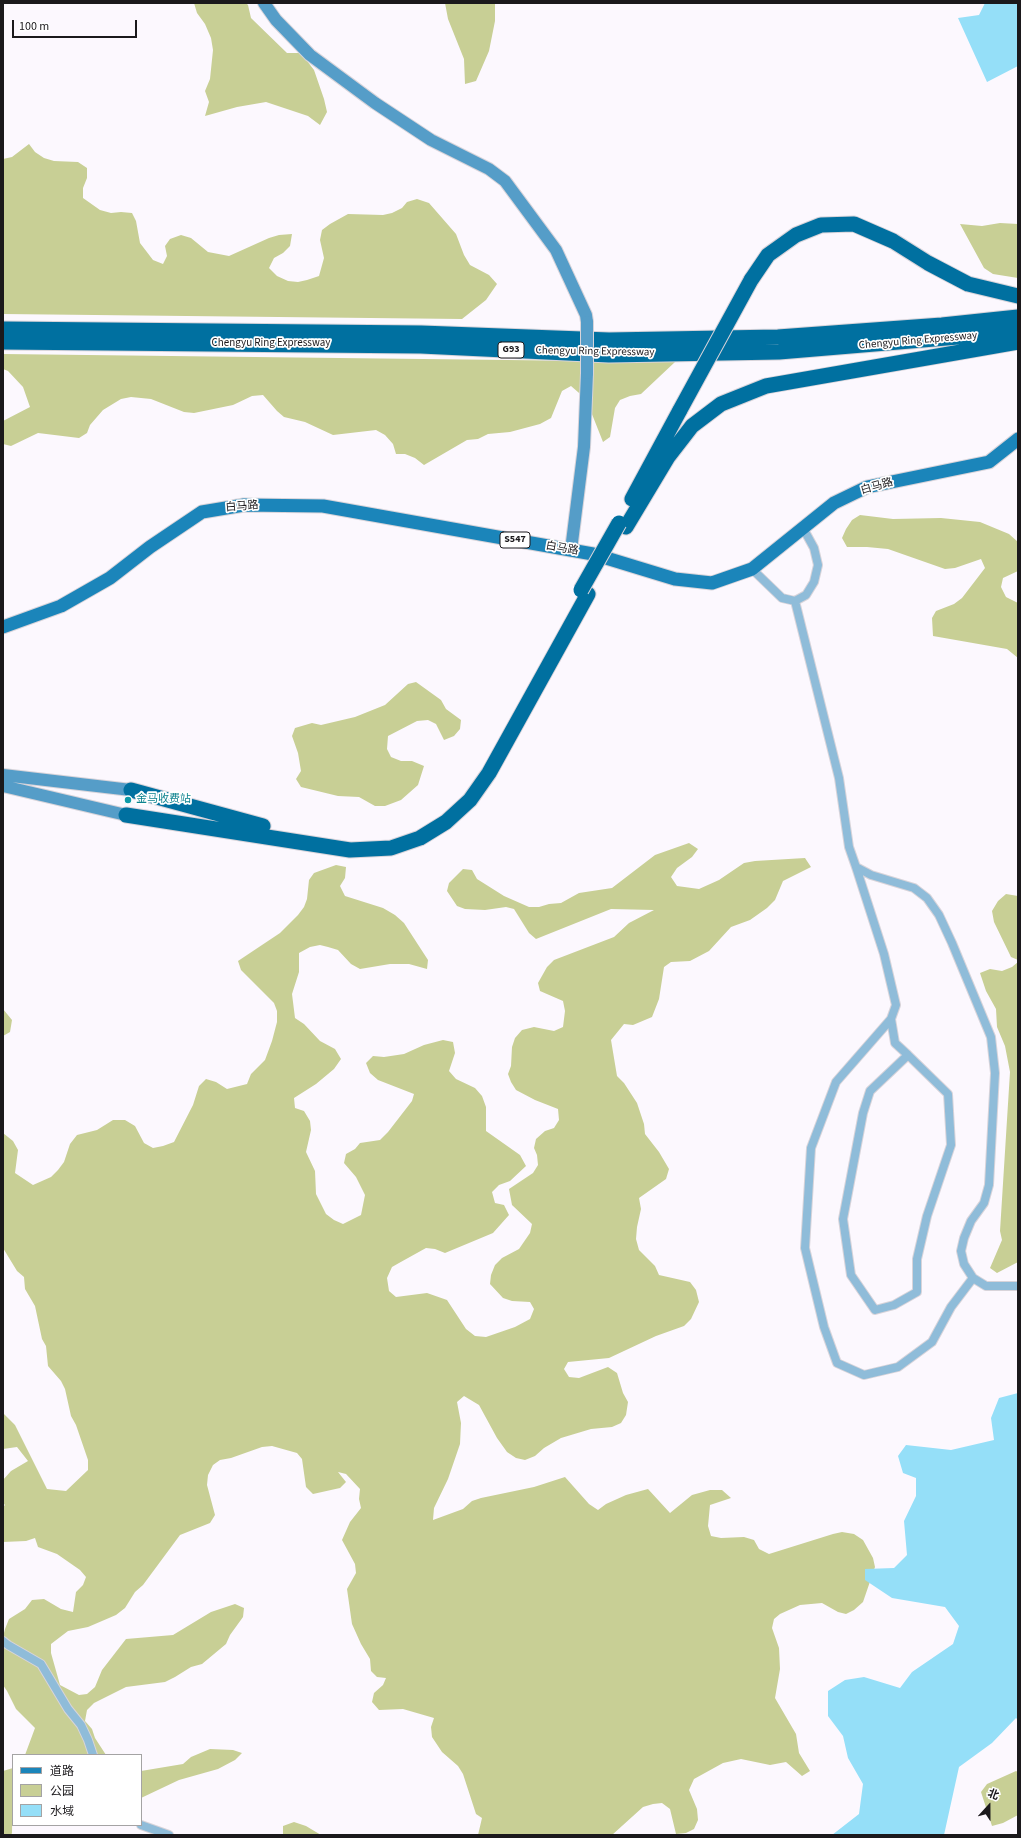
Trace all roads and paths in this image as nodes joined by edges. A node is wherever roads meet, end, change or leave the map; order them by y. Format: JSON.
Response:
{"nodes":[{"id":1,"x":264,"y":3,"type":"edge"},
{"id":2,"x":1018,"y":296,"type":"edge"},
{"id":3,"x":1018,"y":317,"type":"edge"},
{"id":4,"x":3,"y":329,"type":"edge"},
{"id":5,"x":1018,"y":332,"type":"edge"},
{"id":6,"x":3,"y":342,"type":"edge"},
{"id":7,"x":1018,"y":342,"type":"edge"},
{"id":8,"x":1018,"y":439,"type":"edge"},
{"id":9,"x":622,"y":525,"type":"junction"},
{"id":10,"x":803,"y":528,"type":"junction"},
{"id":11,"x":571,"y":550,"type":"junction"},
{"id":12,"x":752,"y":569,"type":"junction"},
{"id":13,"x":584,"y":592,"type":"junction"},
{"id":14,"x":795,"y":601,"type":"junction"},
{"id":15,"x":3,"y":627,"type":"edge"},
{"id":16,"x":3,"y":775,"type":"edge"},
{"id":17,"x":3,"y":786,"type":"edge"},
{"id":18,"x":131,"y":790,"type":"joint"},
{"id":19,"x":126,"y":815,"type":"joint"},
{"id":20,"x":856,"y":867,"type":"junction"},
{"id":21,"x":891,"y":1019,"type":"junction"},
{"id":22,"x":908,"y":1055,"type":"junction"},
{"id":23,"x":973,"y":1278,"type":"junction"},
{"id":24,"x":1018,"y":1286,"type":"edge"},
{"id":25,"x":3,"y":1640,"type":"edge"},
{"id":26,"x":93,"y":1754,"type":"edge"},
{"id":27,"x":142,"y":1825,"type":"edge"},
{"id":28,"x":169,"y":1835,"type":"edge"}],
"edges":[{"from":1,"to":11,"type":"street","bridge":true},
{"from":2,"to":9,"type":"highway","bridge":true},
{"from":3,"to":4,"type":"highway","name":"Chengyu Ring Expressway","number":"G93"},
{"from":5,"to":6,"type":"highway","name":"Chengyu Ring Expressway","number":"G93"},
{"from":7,"to":9,"type":"highway"},
{"from":8,"to":10,"type":"main road","name":"白马路","number":"S547"},
{"from":9,"to":13,"type":"highway","bridge":true},
{"from":10,"to":12,"type":"main road","name":"白马路","number":"S547"},
{"from":10,"to":14,"type":"street"},
{"from":11,"to":12,"type":"main road","name":"白马路","number":"S547"},
{"from":11,"to":15,"type":"main road","name":"白马路","number":"S547"},
{"from":12,"to":14,"type":"street"},
{"from":13,"to":18,"type":"highway"},
{"from":13,"to":19,"type":"highway"},
{"from":14,"to":20,"type":"street"},
{"from":16,"to":18,"type":"street"},
{"from":17,"to":19,"type":"street"},
{"from":20,"to":21,"type":"street"},
{"from":20,"to":23,"type":"street"},
{"from":21,"to":22,"type":"street"},
{"from":21,"to":23,"type":"street"},
{"from":22,"to":22,"type":"street"},
{"from":23,"to":24,"type":"street"},
{"from":25,"to":26,"type":"street"},
{"from":27,"to":28,"type":"street"}]}
